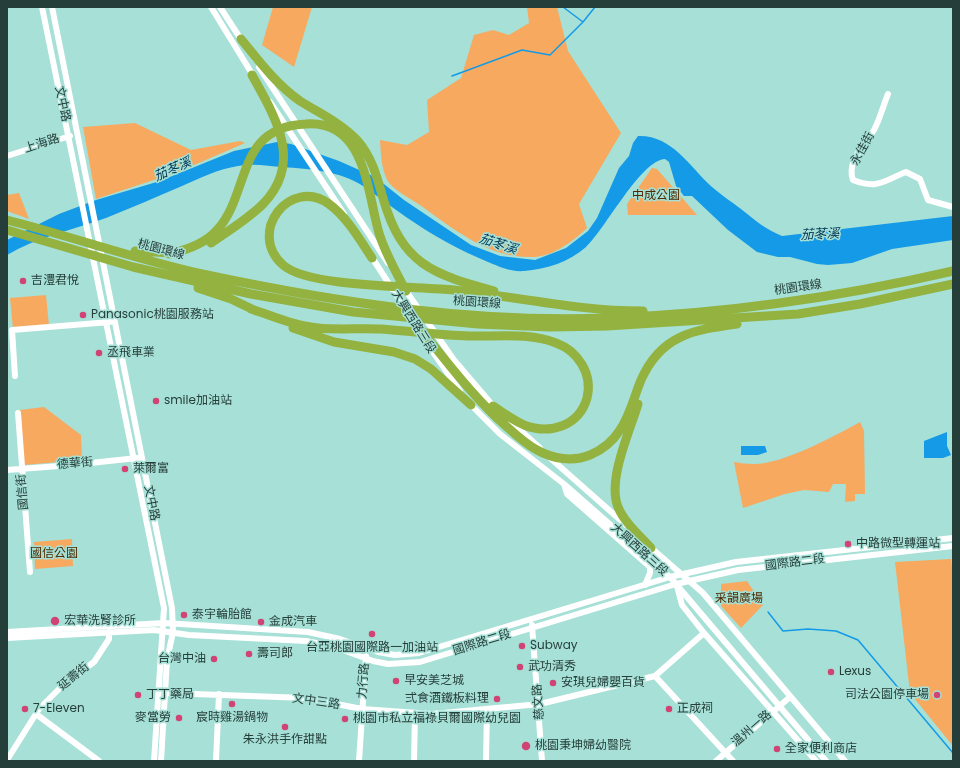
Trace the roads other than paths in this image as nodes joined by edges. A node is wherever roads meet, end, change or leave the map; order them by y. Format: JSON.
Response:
{"nodes":[{"id":1,"x":42,"y":7,"type":"edge"},
{"id":2,"x":52,"y":7,"type":"edge"},
{"id":3,"x":211,"y":7,"type":"edge"},
{"id":4,"x":220,"y":7,"type":"edge"},
{"id":5,"x":241,"y":39,"type":"junction"},
{"id":6,"x":252,"y":75,"type":"junction"},
{"id":7,"x":888,"y":94,"type":"dead end"},
{"id":8,"x":78,"y":134,"type":"junction"},
{"id":9,"x":68,"y":136,"type":"junction"},
{"id":10,"x":7,"y":156,"type":"edge"},
{"id":11,"x":953,"y":207,"type":"edge"},
{"id":12,"x":92,"y":212,"type":"junction"},
{"id":13,"x":84,"y":215,"type":"junction"},
{"id":14,"x":7,"y":220,"type":"edge"},
{"id":15,"x":7,"y":230,"type":"edge"},
{"id":16,"x":132,"y":252,"type":"junction"},
{"id":17,"x":169,"y":254,"type":"junction"},
{"id":18,"x":372,"y":258,"type":"junction"},
{"id":19,"x":133,"y":267,"type":"junction"},
{"id":20,"x":953,"y":272,"type":"edge"},
{"id":21,"x":953,"y":284,"type":"edge"},
{"id":22,"x":407,"y":292,"type":"junction"},
{"id":23,"x":552,"y":304,"type":"junction"},
{"id":24,"x":251,"y":308,"type":"junction"},
{"id":25,"x":707,"y":311,"type":"junction"},
{"id":26,"x":405,"y":313,"type":"junction"},
{"id":27,"x":750,"y":319,"type":"junction"},
{"id":28,"x":115,"y":321,"type":"junction"},
{"id":29,"x":106,"y":322,"type":"junction"},
{"id":30,"x":657,"y":356,"type":"junction"},
{"id":31,"x":15,"y":376,"type":"dead end"},
{"id":32,"x":471,"y":405,"type":"junction"},
{"id":33,"x":491,"y":408,"type":"junction"},
{"id":34,"x":18,"y":413,"type":"dead end"},
{"id":35,"x":142,"y":457,"type":"junction"},
{"id":36,"x":133,"y":459,"type":"junction"},
{"id":37,"x":21,"y":469,"type":"junction"},
{"id":38,"x":7,"y":470,"type":"edge"},
{"id":39,"x":564,"y":484,"type":"junction"},
{"id":40,"x":953,"y":538,"type":"edge"},
{"id":41,"x":953,"y":546,"type":"edge"},
{"id":42,"x":651,"y":548,"type":"junction"},
{"id":43,"x":825,"y":552,"type":"junction"},
{"id":44,"x":826,"y":559,"type":"junction"},
{"id":45,"x":30,"y":572,"type":"dead end"},
{"id":46,"x":681,"y":575,"type":"junction"},
{"id":47,"x":670,"y":577,"type":"junction"},
{"id":48,"x":688,"y":582,"type":"junction"},
{"id":49,"x":676,"y":584,"type":"junction"},
{"id":50,"x":644,"y":585,"type":"junction"},
{"id":51,"x":531,"y":619,"type":"junction"},
{"id":52,"x":164,"y":623,"type":"junction"},
{"id":53,"x":173,"y":624,"type":"junction"},
{"id":54,"x":533,"y":627,"type":"junction"},
{"id":55,"x":163,"y":630,"type":"junction"},
{"id":56,"x":7,"y":632,"type":"edge"},
{"id":57,"x":109,"y":632,"type":"junction"},
{"id":58,"x":173,"y":632,"type":"junction"},
{"id":59,"x":704,"y":633,"type":"junction"},
{"id":60,"x":7,"y":638,"type":"edge"},
{"id":61,"x":367,"y":648,"type":"junction"},
{"id":62,"x":365,"y":658,"type":"junction"},
{"id":63,"x":655,"y":676,"type":"junction"},
{"id":64,"x":166,"y":693,"type":"junction"},
{"id":65,"x":219,"y":694,"type":"junction"},
{"id":66,"x":789,"y":698,"type":"junction"},
{"id":67,"x":540,"y":704,"type":"junction"},
{"id":68,"x":779,"y":706,"type":"junction"},
{"id":69,"x":362,"y":709,"type":"junction"},
{"id":70,"x":487,"y":710,"type":"junction"},
{"id":71,"x":772,"y":711,"type":"junction"},
{"id":72,"x":36,"y":714,"type":"junction"},
{"id":73,"x":415,"y":714,"type":"junction"},
{"id":74,"x":725,"y":752,"type":"junction"},
{"id":75,"x":7,"y":760,"type":"edge"},
{"id":76,"x":98,"y":761,"type":"edge"},
{"id":77,"x":154,"y":761,"type":"edge"},
{"id":78,"x":162,"y":761,"type":"edge"},
{"id":79,"x":216,"y":761,"type":"edge"},
{"id":80,"x":359,"y":761,"type":"edge"},
{"id":81,"x":414,"y":761,"type":"edge"},
{"id":82,"x":486,"y":761,"type":"edge"},
{"id":83,"x":542,"y":761,"type":"edge"},
{"id":84,"x":716,"y":761,"type":"edge"},
{"id":85,"x":733,"y":761,"type":"edge"},
{"id":86,"x":816,"y":761,"type":"edge"},
{"id":87,"x":826,"y":761,"type":"edge"},
{"id":88,"x":840,"y":761,"type":"edge"},
{"id":89,"x":845,"y":761,"type":"edge"}],
"edges":[{"from":1,"to":9,"type":"street","name":"文中路"},
{"from":2,"to":8,"type":"street","name":"文中路"},
{"from":3,"to":6,"type":"street","name":"大興西路三段"},
{"from":4,"to":5,"type":"street","name":"大興西路三段"},
{"from":5,"to":22,"type":"street","name":"大興西路三段"},
{"from":5,"to":23,"type":"highway"},
{"from":6,"to":17,"type":"highway"},
{"from":6,"to":18,"type":"street","name":"大興西路三段"},
{"from":7,"to":11,"type":"street","name":"永佳街"},
{"from":8,"to":9,"type":"street","name":"上海路"},
{"from":8,"to":12,"type":"street","name":"文中路"},
{"from":9,"to":10,"type":"street","name":"上海路"},
{"from":9,"to":13,"type":"street","name":"文中路"},
{"from":12,"to":13,"type":"street"},
{"from":12,"to":28,"type":"street","name":"文中路"},
{"from":13,"to":29,"type":"street","name":"文中路"},
{"from":14,"to":16,"type":"highway","name":"桃園環線"},
{"from":15,"to":19,"type":"highway","name":"桃園環線"},
{"from":16,"to":17,"type":"highway"},
{"from":16,"to":26,"type":"highway","name":"桃園環線"},
{"from":17,"to":22,"type":"highway"},
{"from":18,"to":23,"type":"highway"},
{"from":18,"to":26,"type":"street","name":"大興西路三段"},
{"from":19,"to":24,"type":"highway"},
{"from":19,"to":26,"type":"highway","name":"桃園環線"},
{"from":20,"to":25,"type":"highway","name":"桃園環線"},
{"from":21,"to":27,"type":"highway","name":"桃園環線"},
{"from":22,"to":33,"type":"street","name":"大興西路三段"},
{"from":23,"to":25,"type":"highway"},
{"from":24,"to":32,"type":"highway"},
{"from":24,"to":33,"type":"highway"},
{"from":25,"to":26,"type":"highway","name":"桃園環線"},
{"from":26,"to":27,"type":"highway","name":"桃園環線"},
{"from":26,"to":32,"type":"street","name":"大興西路三段"},
{"from":26,"to":33,"type":"highway"},
{"from":27,"to":30,"type":"highway"},
{"from":28,"to":29,"type":"street"},
{"from":28,"to":35,"type":"street","name":"文中路"},
{"from":29,"to":31,"type":"street"},
{"from":29,"to":36,"type":"street","name":"文中路"},
{"from":30,"to":33,"type":"highway"},
{"from":30,"to":42,"type":"highway"},
{"from":32,"to":39,"type":"street","name":"大興西路三段"},
{"from":33,"to":42,"type":"street","name":"大興西路三段"},
{"from":34,"to":37,"type":"street","name":"國信街"},
{"from":35,"to":36,"type":"street","name":"德華街"},
{"from":35,"to":53,"type":"street","name":"文中路"},
{"from":36,"to":37,"type":"street","name":"德華街"},
{"from":36,"to":52,"type":"street","name":"文中路"},
{"from":37,"to":38,"type":"street","name":"德華街"},
{"from":37,"to":45,"type":"street","name":"國信街"},
{"from":39,"to":47,"type":"street","name":"大興西路三段"},
{"from":39,"to":50,"type":"street"},
{"from":40,"to":43,"type":"street","name":"國際路二段"},
{"from":41,"to":44,"type":"street","name":"國際路二段"},
{"from":42,"to":46,"type":"street","name":"大興西路三段"},
{"from":43,"to":44,"type":"street"},
{"from":43,"to":46,"type":"street","name":"國際路二段"},
{"from":44,"to":48,"type":"street","name":"國際路二段"},
{"from":46,"to":47,"type":"street","name":"國際路二段"},
{"from":46,"to":48,"type":"street","name":"大興西路三段"},
{"from":47,"to":49,"type":"street","name":"大興西路三段"},
{"from":47,"to":50,"type":"street","name":"國際路二段"},
{"from":48,"to":49,"type":"street","name":"國際路二段"},
{"from":48,"to":66,"type":"street","name":"大興西路三段"},
{"from":49,"to":54,"type":"street","name":"國際路二段"},
{"from":49,"to":59,"type":"street","name":"大興西路三段"},
{"from":49,"to":68,"type":"street","name":"大興西路三段"},
{"from":50,"to":51,"type":"street","name":"國際路二段"},
{"from":51,"to":54,"type":"street","name":"慈文路"},
{"from":51,"to":61,"type":"street","name":"國際路二段"},
{"from":52,"to":53,"type":"street","name":"國際路二段"},
{"from":52,"to":55,"type":"street","name":"文中路"},
{"from":52,"to":56,"type":"street","name":"國際路二段"},
{"from":53,"to":58,"type":"street","name":"文中路"},
{"from":53,"to":61,"type":"street","name":"國際路二段"},
{"from":54,"to":62,"type":"street","name":"國際路二段"},
{"from":54,"to":67,"type":"street","name":"慈文路"},
{"from":55,"to":57,"type":"street","name":"國際路二段"},
{"from":55,"to":58,"type":"street","name":"國際路二段"},
{"from":55,"to":77,"type":"street","name":"文中路"},
{"from":57,"to":60,"type":"street","name":"國際路二段"},
{"from":57,"to":72,"type":"street","name":"延壽街"},
{"from":58,"to":62,"type":"street","name":"國際路二段"},
{"from":58,"to":64,"type":"street","name":"文中路"},
{"from":59,"to":63,"type":"street"},
{"from":59,"to":71,"type":"street","name":"大興西路三段"},
{"from":61,"to":62,"type":"street","name":"力行路"},
{"from":62,"to":69,"type":"street","name":"力行路"},
{"from":63,"to":67,"type":"street","name":"文中三路"},
{"from":63,"to":74,"type":"street"},
{"from":64,"to":65,"type":"street","name":"文中三路"},
{"from":64,"to":78,"type":"street","name":"文中路"},
{"from":65,"to":69,"type":"street","name":"文中三路"},
{"from":65,"to":79,"type":"street"},
{"from":66,"to":68,"type":"street","name":"溫州一路"},
{"from":66,"to":88,"type":"street","name":"大興西路三段"},
{"from":66,"to":89,"type":"street","name":"大興西路三段"},
{"from":67,"to":70,"type":"street","name":"文中三路"},
{"from":67,"to":83,"type":"street","name":"慈文路"},
{"from":68,"to":71,"type":"street","name":"溫州一路"},
{"from":68,"to":87,"type":"street","name":"大興西路三段"},
{"from":69,"to":73,"type":"street","name":"文中三路"},
{"from":69,"to":80,"type":"street","name":"力行路"},
{"from":70,"to":73,"type":"street","name":"文中三路"},
{"from":70,"to":82,"type":"street"},
{"from":71,"to":74,"type":"street","name":"溫州一路"},
{"from":71,"to":86,"type":"street","name":"大興西路三段"},
{"from":72,"to":75,"type":"street","name":"延壽街"},
{"from":72,"to":76,"type":"street"},
{"from":73,"to":81,"type":"street"},
{"from":74,"to":84,"type":"street","name":"溫州一路"},
{"from":74,"to":85,"type":"street"}]}
